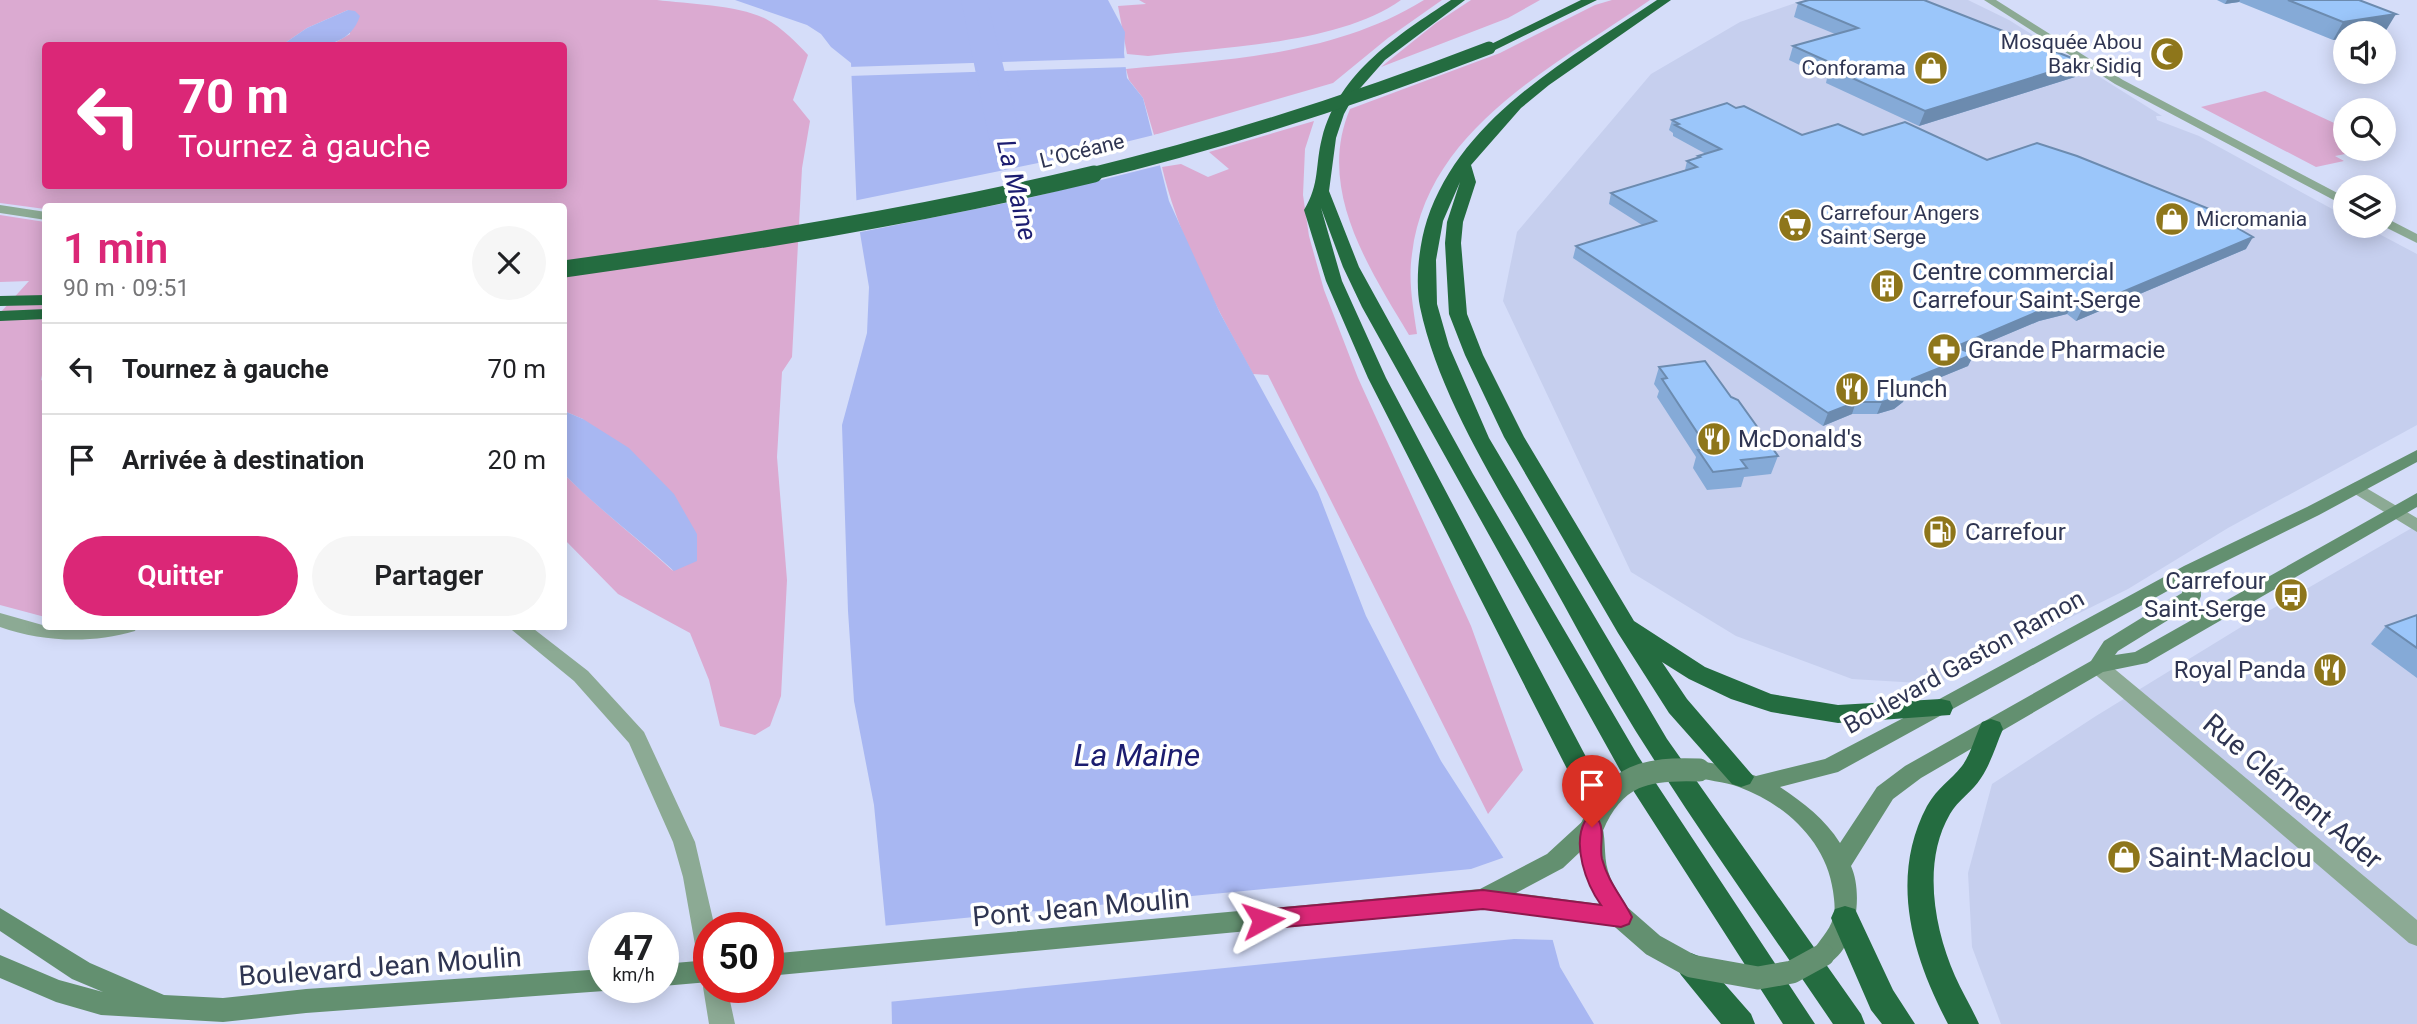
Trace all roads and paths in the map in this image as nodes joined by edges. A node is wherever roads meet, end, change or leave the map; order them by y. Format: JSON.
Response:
{"nodes":[{"id":1,"x":1459,"y":0,"type":"edge"},
{"id":2,"x":1564,"y":0,"type":"edge"},
{"id":3,"x":1591,"y":0,"type":"edge"},
{"id":4,"x":1665,"y":0,"type":"edge"},
{"id":5,"x":1989,"y":0,"type":"edge"},
{"id":6,"x":1481,"y":45,"type":"junction"},
{"id":7,"x":1464,"y":165,"type":"junction"},
{"id":8,"x":1324,"y":193,"type":"junction"},
{"id":9,"x":2333,"y":196,"type":"edge"},
{"id":10,"x":0,"y":209,"type":"edge"},
{"id":11,"x":42,"y":215,"type":"edge"},
{"id":12,"x":2396,"y":228,"type":"edge"},
{"id":13,"x":2417,"y":239,"type":"edge"},
{"id":14,"x":567,"y":255,"type":"edge"},
{"id":15,"x":567,"y":269,"type":"edge"},
{"id":16,"x":42,"y":300,"type":"edge"},
{"id":17,"x":0,"y":301,"type":"edge"},
{"id":18,"x":42,"y":314,"type":"edge"},
{"id":19,"x":0,"y":316,"type":"edge"},
{"id":20,"x":2417,"y":454,"type":"edge"},
{"id":21,"x":2356,"y":487,"type":"junction"},
{"id":22,"x":2417,"y":499,"type":"edge"},
{"id":23,"x":2395,"y":512,"type":"junction"},
{"id":24,"x":2417,"y":526,"type":"edge"},
{"id":25,"x":2190,"y":570,"type":"junction"},
{"id":26,"x":0,"y":620,"type":"edge"},
{"id":27,"x":1626,"y":627,"type":"junction"},
{"id":28,"x":104,"y":630,"type":"edge"},
{"id":29,"x":521,"y":630,"type":"edge"},
{"id":30,"x":2098,"y":666,"type":"junction"},
{"id":31,"x":1941,"y":708,"type":"junction"},
{"id":32,"x":1991,"y":729,"type":"junction"},
{"id":33,"x":1749,"y":781,"type":"junction"},
{"id":34,"x":1596,"y":817,"type":"junction"},
{"id":35,"x":1840,"y":863,"type":"junction"},
{"id":36,"x":1483,"y":899,"type":"junction"},
{"id":37,"x":701,"y":912,"type":"edge"},
{"id":38,"x":1621,"y":917,"type":"junction"},
{"id":39,"x":0,"y":918,"type":"edge"},
{"id":40,"x":1845,"y":918,"type":"junction"},
{"id":41,"x":2417,"y":934,"type":"edge"},
{"id":42,"x":784,"y":964,"type":"edge"},
{"id":43,"x":0,"y":966,"type":"edge"},
{"id":44,"x":1691,"y":966,"type":"junction"},
{"id":45,"x":588,"y":982,"type":"edge"},
{"id":46,"x":717,"y":1003,"type":"edge"},
{"id":47,"x":167,"y":1006,"type":"junction"},
{"id":48,"x":1794,"y":1016,"type":"edge"},
{"id":49,"x":722,"y":1024,"type":"edge"},
{"id":50,"x":1740,"y":1024,"type":"edge"},
{"id":51,"x":1850,"y":1024,"type":"edge"},
{"id":52,"x":1900,"y":1024,"type":"edge"},
{"id":53,"x":1964,"y":1024,"type":"edge"}],
"edges":[{"from":1,"to":8,"type":"highway"},
{"from":2,"to":6,"type":"highway","name":"L’Océane"},
{"from":3,"to":6,"type":"highway","name":"L’Océane"},
{"from":4,"to":7,"type":"highway"},
{"from":5,"to":9,"type":"street"},
{"from":6,"to":14,"type":"highway","name":"L’Océane"},
{"from":6,"to":15,"type":"highway","name":"L’Océane","bridge":true},
{"from":7,"to":27,"type":"highway"},
{"from":7,"to":51,"type":"highway"},
{"from":8,"to":34,"type":"highway"},
{"from":8,"to":48,"type":"highway"},
{"from":10,"to":11,"type":"street"},
{"from":12,"to":13,"type":"street"},
{"from":16,"to":17,"type":"highway"},
{"from":18,"to":19,"type":"highway"},
{"from":20,"to":21,"type":"main road","name":"Boulevard Gaston Ramon"},
{"from":21,"to":23,"type":"street"},
{"from":21,"to":25,"type":"main road","name":"Boulevard Gaston Ramon"},
{"from":22,"to":23,"type":"main road"},
{"from":23,"to":24,"type":"street"},
{"from":23,"to":30,"type":"main road"},
{"from":25,"to":30,"type":"main road"},
{"from":25,"to":31,"type":"main road","name":"Boulevard Gaston Ramon"},
{"from":26,"to":28,"type":"street"},
{"from":27,"to":31,"type":"highway"},
{"from":27,"to":33,"type":"highway"},
{"from":29,"to":37,"type":"street"},
{"from":30,"to":32,"type":"main road"},
{"from":30,"to":41,"type":"street","name":"Rue Clément Ader"},
{"from":31,"to":33,"type":"main road","name":"Boulevard Gaston Ramon"},
{"from":32,"to":35,"type":"main road"},
{"from":32,"to":53,"type":"highway"},
{"from":33,"to":34,"type":"main road","bridge":true},
{"from":33,"to":35,"type":"main road"},
{"from":34,"to":36,"type":"main road","name":"Pont Jean Moulin"},
{"from":34,"to":38,"type":"main road"},
{"from":35,"to":40,"type":"main road"},
{"from":36,"to":38,"type":"main road","name":"Pont Jean Moulin"},
{"from":36,"to":42,"type":"main road","name":"Pont Jean Moulin"},
{"from":38,"to":44,"type":"main road","bridge":true},
{"from":39,"to":47,"type":"main road","name":"Boulevard Jean Moulin"},
{"from":40,"to":44,"type":"main road","bridge":true},
{"from":40,"to":52,"type":"highway"},
{"from":43,"to":47,"type":"main road","name":"Boulevard Jean Moulin"},
{"from":44,"to":50,"type":"highway"},
{"from":45,"to":47,"type":"main road","name":"Boulevard Jean Moulin"},
{"from":46,"to":49,"type":"street"}]}
